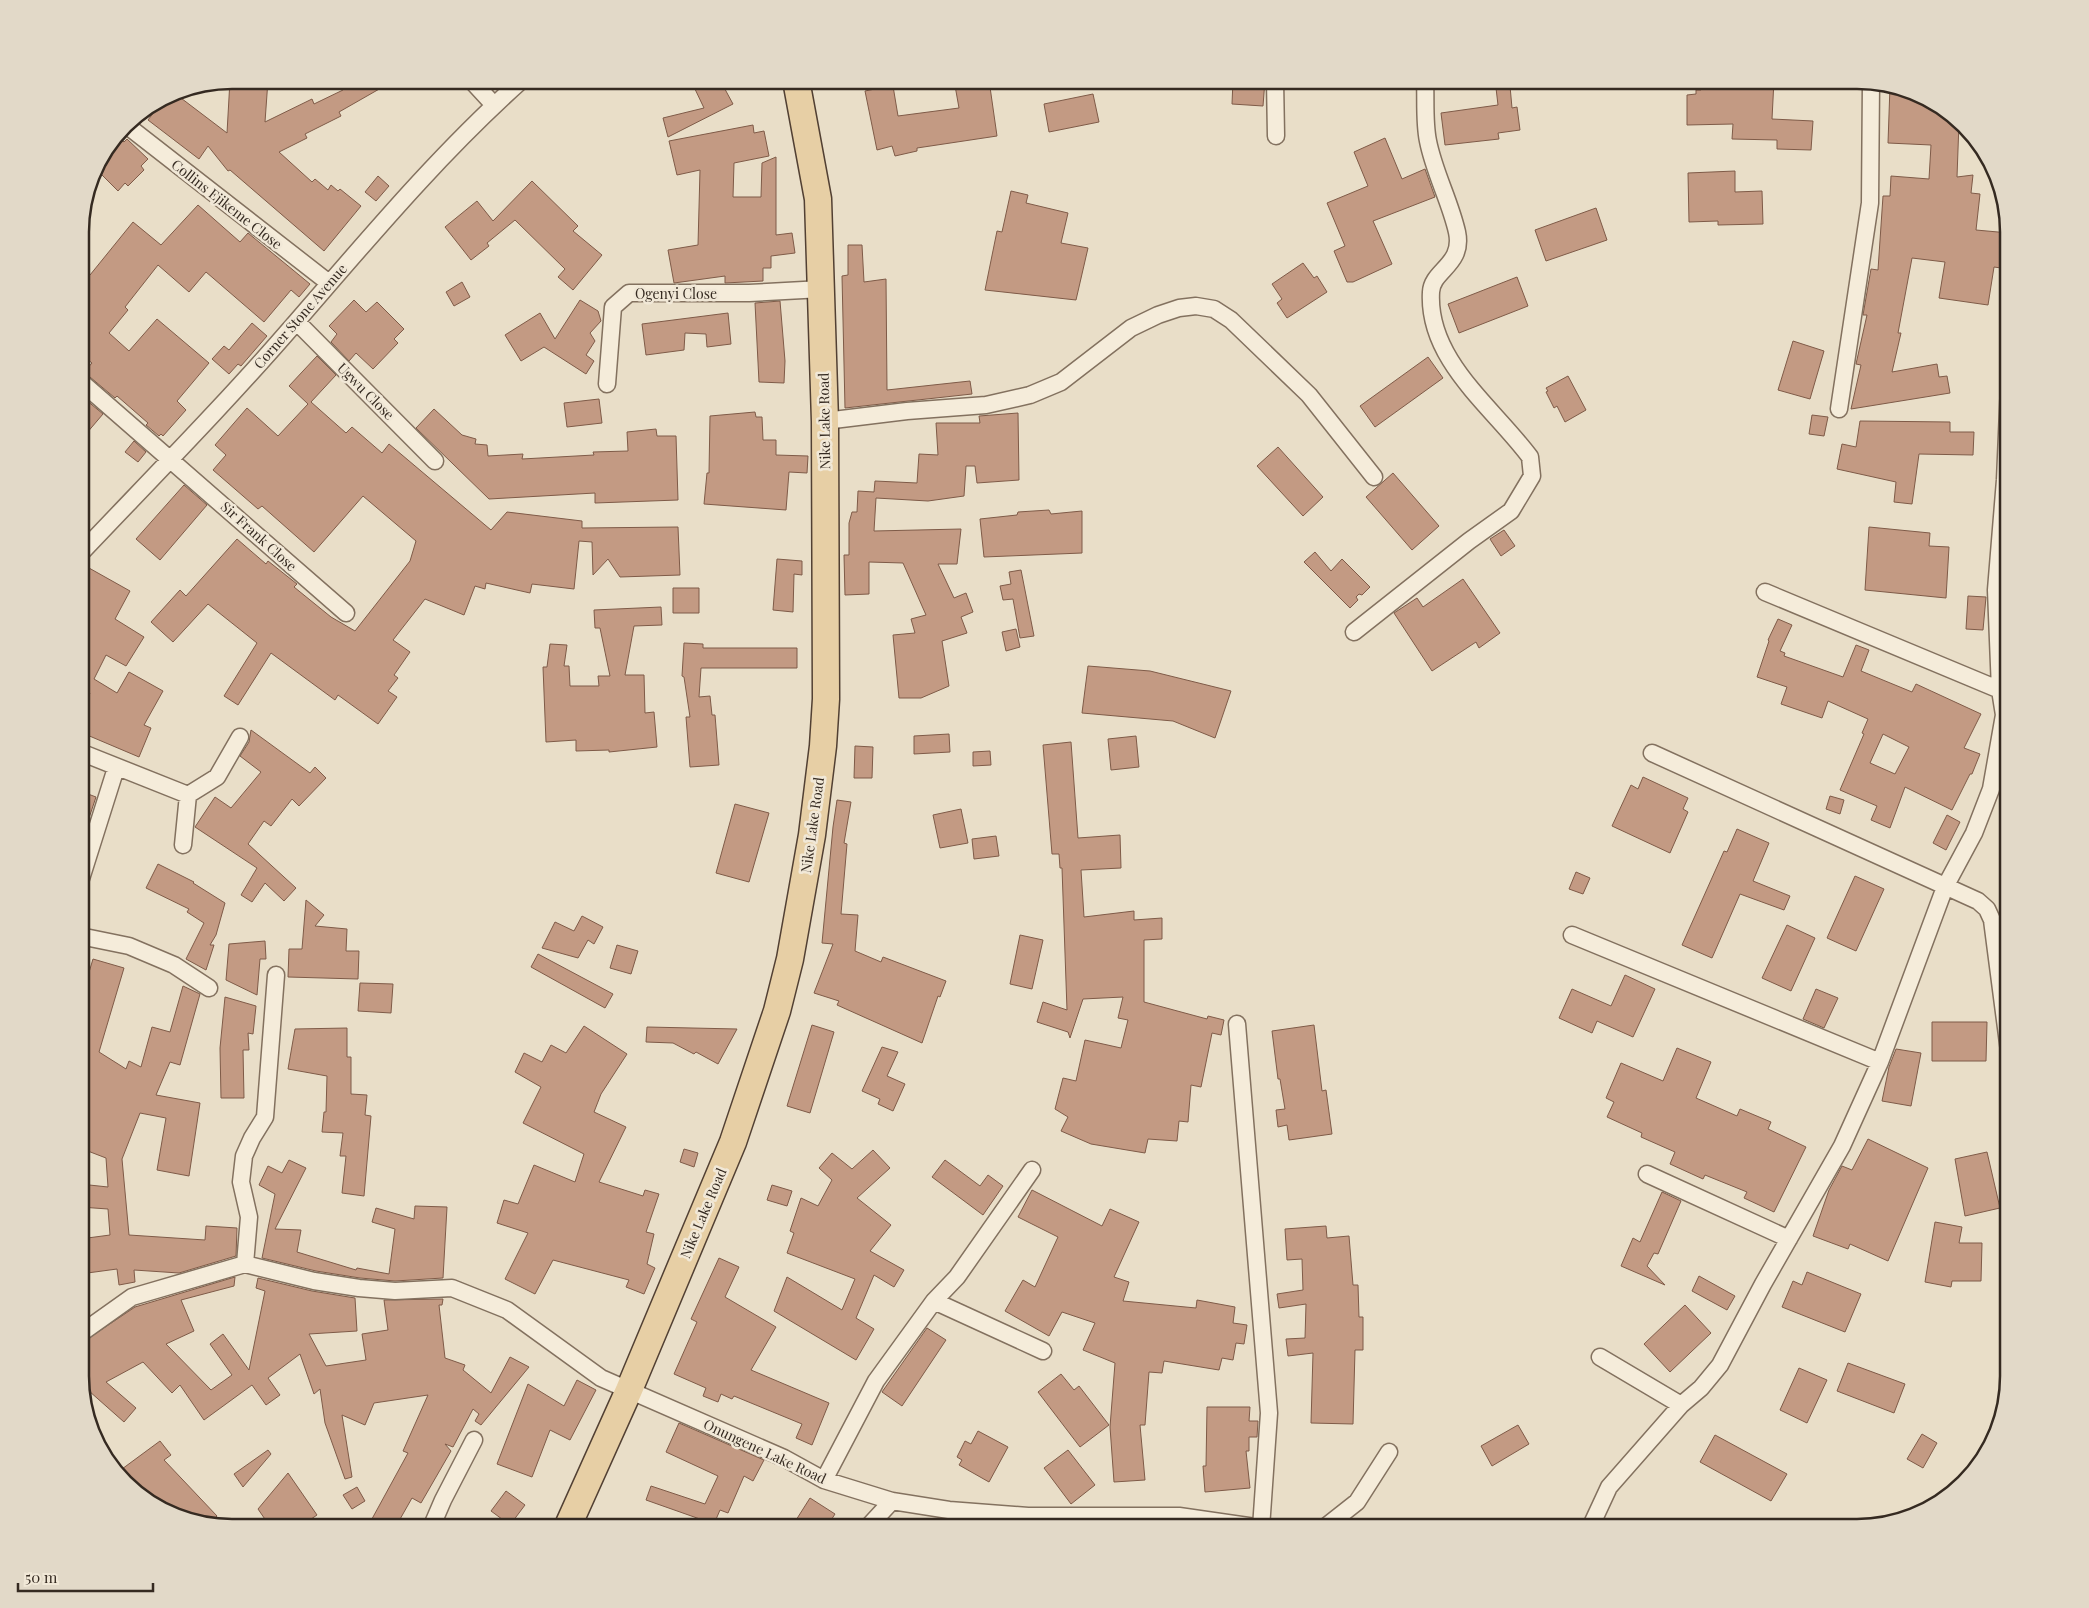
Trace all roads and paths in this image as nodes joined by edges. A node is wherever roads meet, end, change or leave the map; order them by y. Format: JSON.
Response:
{"nodes":[{"id":1,"x":479,"y":89,"type":"edge"},
{"id":2,"x":512,"y":89,"type":"edge"},
{"id":3,"x":798,"y":89,"type":"edge"},
{"id":4,"x":1275,"y":89,"type":"edge"},
{"id":5,"x":1425,"y":89,"type":"edge"},
{"id":6,"x":1871,"y":90,"type":"edge"},
{"id":7,"x":494,"y":105,"type":"junction"},
{"id":8,"x":132,"y":129,"type":"edge"},
{"id":9,"x":1276,"y":136,"type":"dead end"},
{"id":10,"x":329,"y":283,"type":"junction"},
{"id":11,"x":822,"y":289,"type":"junction"},
{"id":12,"x":297,"y":322,"type":"junction"},
{"id":13,"x":607,"y":384,"type":"dead end"},
{"id":14,"x":89,"y":389,"type":"edge"},
{"id":15,"x":1839,"y":409,"type":"dead end"},
{"id":16,"x":825,"y":421,"type":"junction"},
{"id":17,"x":171,"y":459,"type":"junction"},
{"id":18,"x":435,"y":461,"type":"dead end"},
{"id":19,"x":1374,"y":477,"type":"dead end"},
{"id":20,"x":2000,"y":541,"type":"edge"},
{"id":21,"x":89,"y":545,"type":"edge"},
{"id":22,"x":1765,"y":592,"type":"dead end"},
{"id":23,"x":346,"y":613,"type":"dead end"},
{"id":24,"x":1354,"y":632,"type":"dead end"},
{"id":25,"x":2000,"y":690,"type":"joint"},
{"id":26,"x":240,"y":737,"type":"dead end"},
{"id":27,"x":2000,"y":738,"type":"edge"},
{"id":28,"x":1652,"y":753,"type":"dead end"},
{"id":29,"x":89,"y":756,"type":"edge"},
{"id":30,"x":116,"y":768,"type":"junction"},
{"id":31,"x":188,"y":795,"type":"junction"},
{"id":32,"x":183,"y":845,"type":"dead end"},
{"id":33,"x":89,"y":854,"type":"edge"},
{"id":34,"x":1945,"y":887,"type":"junction"},
{"id":35,"x":1572,"y":935,"type":"dead end"},
{"id":36,"x":89,"y":938,"type":"edge"},
{"id":37,"x":276,"y":975,"type":"dead end"},
{"id":38,"x":2000,"y":982,"type":"edge"},
{"id":39,"x":209,"y":988,"type":"dead end"},
{"id":40,"x":1237,"y":1024,"type":"dead end"},
{"id":41,"x":1880,"y":1062,"type":"junction"},
{"id":42,"x":1032,"y":1170,"type":"dead end"},
{"id":43,"x":1647,"y":1174,"type":"dead end"},
{"id":44,"x":1789,"y":1239,"type":"junction"},
{"id":45,"x":245,"y":1264,"type":"junction"},
{"id":46,"x":934,"y":1301,"type":"junction"},
{"id":47,"x":89,"y":1327,"type":"edge"},
{"id":48,"x":1043,"y":1351,"type":"dead end"},
{"id":49,"x":1600,"y":1357,"type":"dead end"},
{"id":50,"x":629,"y":1390,"type":"junction"},
{"id":51,"x":1681,"y":1405,"type":"junction"},
{"id":52,"x":474,"y":1440,"type":"dead end"},
{"id":53,"x":1389,"y":1452,"type":"dead end"},
{"id":54,"x":824,"y":1480,"type":"junction"},
{"id":55,"x":892,"y":1501,"type":"junction"},
{"id":56,"x":435,"y":1519,"type":"edge"},
{"id":57,"x":572,"y":1519,"type":"edge"},
{"id":58,"x":875,"y":1519,"type":"edge"},
{"id":59,"x":1066,"y":1519,"type":"edge"},
{"id":60,"x":1142,"y":1519,"type":"edge"},
{"id":61,"x":1199,"y":1519,"type":"edge"},
{"id":62,"x":1262,"y":1519,"type":"edge"},
{"id":63,"x":1335,"y":1519,"type":"edge"},
{"id":64,"x":1594,"y":1519,"type":"edge"}],
"edges":[{"from":1,"to":7,"type":"street"},
{"from":2,"to":7,"type":"street","name":"Corner Stone Avenue"},
{"from":3,"to":11,"type":"main road","name":"Nike Lake Road"},
{"from":4,"to":9,"type":"street"},
{"from":5,"to":24,"type":"street"},
{"from":6,"to":15,"type":"street"},
{"from":7,"to":10,"type":"street","name":"Corner Stone Avenue"},
{"from":8,"to":10,"type":"street","name":"Collins Ejikeme Close"},
{"from":10,"to":12,"type":"street","name":"Corner Stone Avenue"},
{"from":11,"to":13,"type":"street","name":"Ogenyi Close"},
{"from":11,"to":16,"type":"main road","name":"Nike Lake Road"},
{"from":12,"to":17,"type":"street","name":"Corner Stone Avenue"},
{"from":12,"to":18,"type":"street","name":"Ugwu Close"},
{"from":14,"to":17,"type":"street"},
{"from":16,"to":19,"type":"street"},
{"from":16,"to":50,"type":"main road","name":"Nike Lake Road"},
{"from":17,"to":21,"type":"street","name":"Corner Stone Avenue"},
{"from":17,"to":23,"type":"street","name":"Sir Frank Close"},
{"from":20,"to":25,"type":"street"},
{"from":22,"to":25,"type":"street"},
{"from":26,"to":31,"type":"street"},
{"from":27,"to":34,"type":"street"},
{"from":28,"to":34,"type":"street"},
{"from":29,"to":30,"type":"street"},
{"from":30,"to":31,"type":"street"},
{"from":30,"to":33,"type":"street"},
{"from":31,"to":32,"type":"street"},
{"from":34,"to":38,"type":"street"},
{"from":34,"to":41,"type":"street"},
{"from":35,"to":41,"type":"street"},
{"from":36,"to":39,"type":"street"},
{"from":37,"to":45,"type":"street"},
{"from":40,"to":62,"type":"street"},
{"from":41,"to":44,"type":"street"},
{"from":42,"to":46,"type":"street"},
{"from":43,"to":44,"type":"street"},
{"from":44,"to":51,"type":"street"},
{"from":45,"to":47,"type":"street"},
{"from":45,"to":50,"type":"street","name":"Onungene Lake Road"},
{"from":46,"to":48,"type":"street"},
{"from":46,"to":54,"type":"street"},
{"from":49,"to":51,"type":"street"},
{"from":50,"to":54,"type":"street","name":"Onungene Lake Road"},
{"from":50,"to":57,"type":"main road","name":"Nike Lake Road"},
{"from":51,"to":64,"type":"street"},
{"from":52,"to":56,"type":"street"},
{"from":53,"to":63,"type":"street"},
{"from":54,"to":55,"type":"street","name":"Onungene Lake Road"},
{"from":55,"to":58,"type":"street"},
{"from":55,"to":59,"type":"street","name":"Onungene Lake Road"},
{"from":60,"to":61,"type":"street","name":"Onungene Lake Road"}]}
